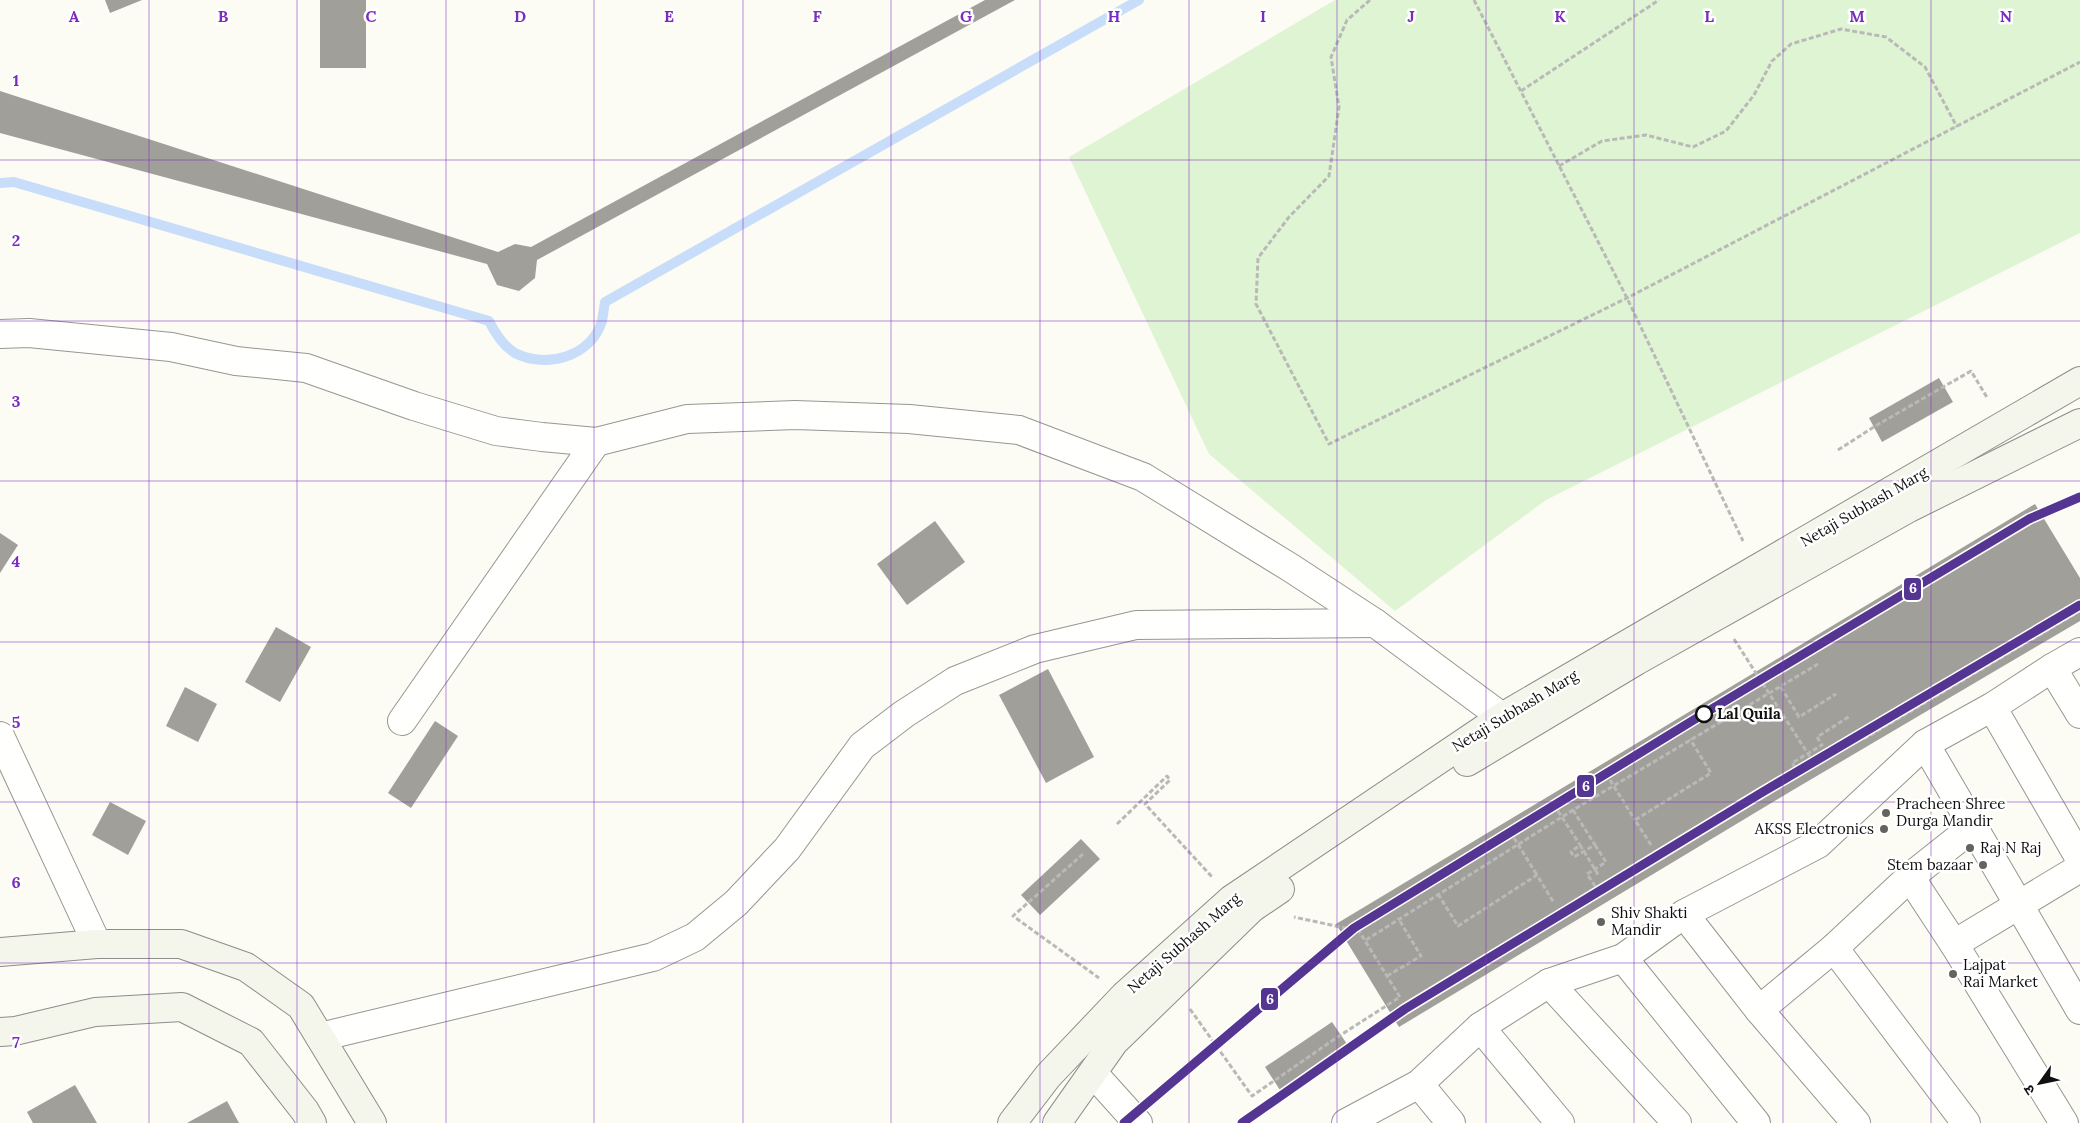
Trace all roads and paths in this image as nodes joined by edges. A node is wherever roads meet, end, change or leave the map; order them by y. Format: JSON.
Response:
{"nodes":[{"id":1,"x":1370,"y":0,"type":"edge"},
{"id":2,"x":1474,"y":0,"type":"edge"},
{"id":3,"x":1659,"y":0,"type":"edge"},
{"id":4,"x":2080,"y":62,"type":"edge"},
{"id":5,"x":1521,"y":91,"type":"junction"},
{"id":6,"x":1956,"y":127,"type":"junction"},
{"id":7,"x":1560,"y":166,"type":"junction"},
{"id":8,"x":1627,"y":298,"type":"junction"},
{"id":9,"x":0,"y":334,"type":"edge"},
{"id":10,"x":2080,"y":381,"type":"edge"},
{"id":11,"x":2080,"y":423,"type":"edge"},
{"id":12,"x":2003,"y":426,"type":"junction"},
{"id":13,"x":596,"y":442,"type":"junction"},
{"id":14,"x":1838,"y":450,"type":"dead end"},
{"id":15,"x":1756,"y":570,"type":"junction"},
{"id":16,"x":2080,"y":611,"type":"edge"},
{"id":17,"x":1719,"y":615,"type":"junction"},
{"id":18,"x":1376,"y":623,"type":"junction"},
{"id":19,"x":2080,"y":652,"type":"edge"},
{"id":20,"x":1818,"y":664,"type":"dead end"},
{"id":21,"x":2052,"y":668,"type":"junction"},
{"id":22,"x":1781,"y":686,"type":"junction"},
{"id":23,"x":1836,"y":694,"type":"dead end"},
{"id":24,"x":1992,"y":707,"type":"junction"},
{"id":25,"x":2080,"y":714,"type":"edge"},
{"id":26,"x":1850,"y":716,"type":"dead end"},
{"id":27,"x":1502,"y":717,"type":"junction"},
{"id":28,"x":402,"y":721,"type":"dead end"},
{"id":29,"x":0,"y":736,"type":"edge"},
{"id":30,"x":1690,"y":739,"type":"junction"},
{"id":31,"x":1864,"y":739,"type":"dead end"},
{"id":32,"x":1924,"y":744,"type":"junction"},
{"id":33,"x":1610,"y":780,"type":"dead end"},
{"id":34,"x":1573,"y":810,"type":"junction"},
{"id":35,"x":1558,"y":811,"type":"dead end"},
{"id":36,"x":1635,"y":820,"type":"junction"},
{"id":37,"x":1117,"y":824,"type":"dead end"},
{"id":38,"x":1973,"y":827,"type":"junction"},
{"id":39,"x":1514,"y":838,"type":"dead end"},
{"id":40,"x":1580,"y":845,"type":"junction"},
{"id":41,"x":1595,"y":845,"type":"junction"},
{"id":42,"x":1651,"y":845,"type":"dead end"},
{"id":43,"x":1083,"y":854,"type":"dead end"},
{"id":44,"x":2080,"y":859,"type":"edge"},
{"id":45,"x":2080,"y":868,"type":"edge"},
{"id":46,"x":1537,"y":875,"type":"junction"},
{"id":47,"x":1599,"y":876,"type":"dead end"},
{"id":48,"x":1910,"y":877,"type":"junction"},
{"id":49,"x":1597,"y":889,"type":"dead end"},
{"id":50,"x":1438,"y":894,"type":"junction"},
{"id":51,"x":1242,"y":903,"type":"junction"},
{"id":52,"x":1554,"y":904,"type":"dead end"},
{"id":53,"x":2018,"y":904,"type":"junction"},
{"id":54,"x":1684,"y":914,"type":"junction"},
{"id":55,"x":1398,"y":918,"type":"junction"},
{"id":56,"x":1366,"y":940,"type":"junction"},
{"id":57,"x":97,"y":944,"type":"junction"},
{"id":58,"x":1954,"y":944,"type":"junction"},
{"id":59,"x":1834,"y":948,"type":"junction"},
{"id":60,"x":0,"y":952,"type":"edge"},
{"id":61,"x":1623,"y":958,"type":"junction"},
{"id":62,"x":1387,"y":976,"type":"junction"},
{"id":63,"x":1549,"y":983,"type":"junction"},
{"id":64,"x":1173,"y":985,"type":"junction"},
{"id":65,"x":1124,"y":996,"type":"junction"},
{"id":66,"x":1759,"y":1010,"type":"junction"},
{"id":67,"x":2080,"y":1010,"type":"edge"},
{"id":68,"x":1480,"y":1027,"type":"junction"},
{"id":69,"x":5,"y":1037,"type":"edge"},
{"id":70,"x":320,"y":1037,"type":"junction"},
{"id":71,"x":1092,"y":1073,"type":"junction"},
{"id":72,"x":1419,"y":1084,"type":"junction"},
{"id":73,"x":312,"y":1123,"type":"edge"},
{"id":74,"x":372,"y":1123,"type":"edge"},
{"id":75,"x":1012,"y":1123,"type":"edge"},
{"id":76,"x":1057,"y":1123,"type":"edge"},
{"id":77,"x":1138,"y":1123,"type":"edge"},
{"id":78,"x":1347,"y":1123,"type":"edge"},
{"id":79,"x":1452,"y":1123,"type":"edge"},
{"id":80,"x":1560,"y":1123,"type":"edge"},
{"id":81,"x":1677,"y":1123,"type":"edge"},
{"id":82,"x":1756,"y":1123,"type":"edge"},
{"id":83,"x":1856,"y":1123,"type":"edge"},
{"id":84,"x":1966,"y":1123,"type":"edge"},
{"id":85,"x":2064,"y":1123,"type":"edge"}],
"edges":[{"from":1,"to":8,"type":"path"},
{"from":2,"to":5,"type":"path"},
{"from":3,"to":5,"type":"path"},
{"from":4,"to":6,"type":"path"},
{"from":5,"to":7,"type":"path"},
{"from":6,"to":7,"type":"path"},
{"from":6,"to":8,"type":"path"},
{"from":7,"to":8,"type":"path"},
{"from":8,"to":15,"type":"path"},
{"from":9,"to":13,"type":"street"},
{"from":10,"to":12,"type":"main road","name":"Netaji Subhash Marg"},
{"from":11,"to":17,"type":"main road","name":"Netaji Subhash Marg"},
{"from":12,"to":14,"type":"path"},
{"from":12,"to":15,"type":"main road","name":"Netaji Subhash Marg"},
{"from":13,"to":18,"type":"street"},
{"from":13,"to":28,"type":"street"},
{"from":15,"to":27,"type":"main road","name":"Netaji Subhash Marg"},
{"from":16,"to":31,"type":"path"},
{"from":17,"to":26,"type":"path"},
{"from":17,"to":51,"type":"main road","name":"Netaji Subhash Marg"},
{"from":18,"to":27,"type":"street"},
{"from":18,"to":70,"type":"street"},
{"from":19,"to":21,"type":"street"},
{"from":20,"to":22,"type":"path"},
{"from":21,"to":24,"type":"street"},
{"from":21,"to":25,"type":"street"},
{"from":22,"to":23,"type":"path"},
{"from":22,"to":30,"type":"path"},
{"from":24,"to":32,"type":"street"},
{"from":24,"to":44,"type":"street"},
{"from":27,"to":51,"type":"main road","name":"Netaji Subhash Marg"},
{"from":29,"to":57,"type":"street"},
{"from":30,"to":34,"type":"path"},
{"from":30,"to":36,"type":"path"},
{"from":32,"to":38,"type":"street"},
{"from":32,"to":54,"type":"street"},
{"from":33,"to":36,"type":"path"},
{"from":34,"to":41,"type":"path"},
{"from":34,"to":50,"type":"path"},
{"from":35,"to":40,"type":"path"},
{"from":36,"to":42,"type":"path"},
{"from":37,"to":51,"type":"path"},
{"from":38,"to":48,"type":"street"},
{"from":38,"to":53,"type":"street"},
{"from":39,"to":46,"type":"path"},
{"from":40,"to":41,"type":"path"},
{"from":40,"to":47,"type":"path"},
{"from":41,"to":49,"type":"path"},
{"from":43,"to":65,"type":"path"},
{"from":45,"to":53,"type":"street"},
{"from":46,"to":50,"type":"path"},
{"from":46,"to":52,"type":"path"},
{"from":48,"to":58,"type":"street"},
{"from":48,"to":59,"type":"street"},
{"from":50,"to":55,"type":"path"},
{"from":51,"to":56,"type":"path"},
{"from":51,"to":64,"type":"main road","name":"Netaji Subhash Marg"},
{"from":51,"to":65,"type":"main road","name":"Netaji Subhash Marg"},
{"from":53,"to":58,"type":"street"},
{"from":53,"to":67,"type":"street"},
{"from":54,"to":61,"type":"street"},
{"from":54,"to":66,"type":"street"},
{"from":55,"to":56,"type":"path"},
{"from":55,"to":62,"type":"path"},
{"from":56,"to":62,"type":"path"},
{"from":57,"to":60,"type":"main road"},
{"from":57,"to":70,"type":"main road"},
{"from":58,"to":85,"type":"street"},
{"from":59,"to":66,"type":"street"},
{"from":59,"to":84,"type":"street"},
{"from":61,"to":63,"type":"street"},
{"from":61,"to":82,"type":"street"},
{"from":62,"to":64,"type":"path"},
{"from":63,"to":68,"type":"street"},
{"from":63,"to":81,"type":"street"},
{"from":64,"to":71,"type":"main road","name":"Netaji Subhash Marg"},
{"from":65,"to":75,"type":"main road","name":"Netaji Subhash Marg"},
{"from":66,"to":83,"type":"street"},
{"from":68,"to":72,"type":"street"},
{"from":68,"to":80,"type":"street"},
{"from":69,"to":73,"type":"main road"},
{"from":70,"to":74,"type":"main road"},
{"from":71,"to":76,"type":"main road","name":"Netaji Subhash Marg"},
{"from":71,"to":77,"type":"street"},
{"from":72,"to":78,"type":"street"},
{"from":72,"to":79,"type":"street"}]}
